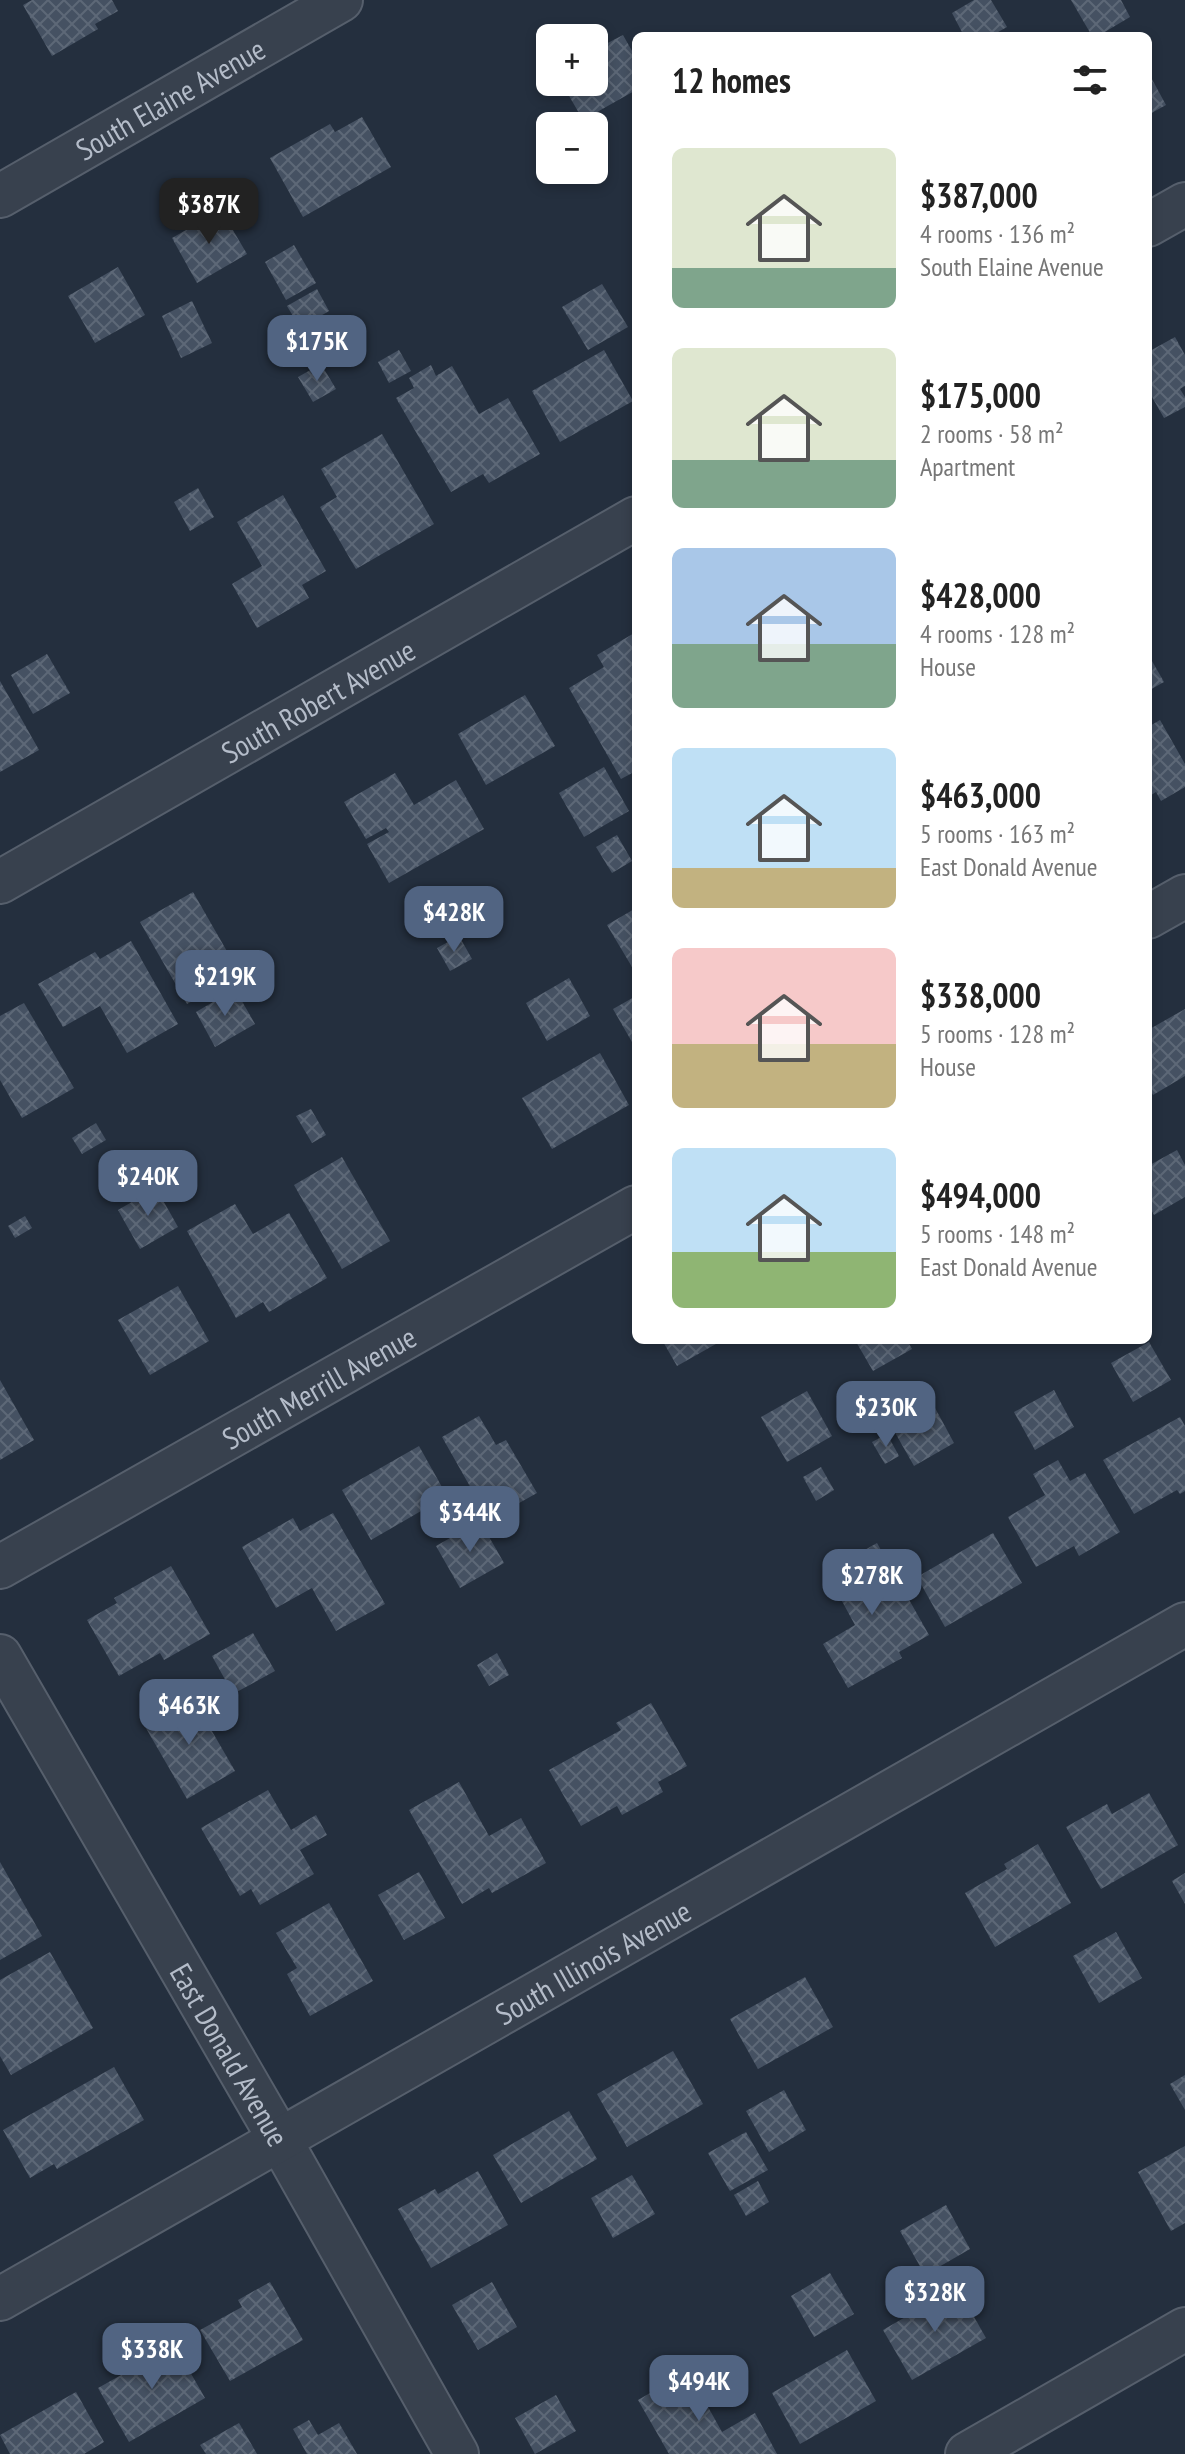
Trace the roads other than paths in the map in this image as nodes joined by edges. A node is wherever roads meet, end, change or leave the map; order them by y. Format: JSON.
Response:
{"nodes":[{"id":1,"x":341,"y":0,"type":"edge"},
{"id":2,"x":0,"y":196,"type":"edge"},
{"id":3,"x":1185,"y":204,"type":"edge"},
{"id":4,"x":1152,"y":223,"type":"edge"},
{"id":5,"x":632,"y":520,"type":"edge"},
{"id":6,"x":0,"y":882,"type":"edge"},
{"id":7,"x":1185,"y":896,"type":"edge"},
{"id":8,"x":1152,"y":915,"type":"edge"},
{"id":9,"x":632,"y":1209,"type":"edge"},
{"id":10,"x":0,"y":1567,"type":"edge"},
{"id":11,"x":1185,"y":1624,"type":"edge"},
{"id":12,"x":0,"y":1656,"type":"edge"},
{"id":13,"x":280,"y":2140,"type":"junction"},
{"id":14,"x":0,"y":2299,"type":"edge"},
{"id":15,"x":1185,"y":2329,"type":"edge"},
{"id":16,"x":457,"y":2454,"type":"edge"},
{"id":17,"x":967,"y":2454,"type":"edge"}],
"edges":[{"from":1,"to":2,"type":"street","name":"South Elaine Avenue"},
{"from":3,"to":4,"type":"street"},
{"from":5,"to":6,"type":"street","name":"South Robert Avenue"},
{"from":7,"to":8,"type":"street"},
{"from":9,"to":10,"type":"street","name":"South Merrill Avenue"},
{"from":11,"to":13,"type":"street","name":"South Illinois Avenue"},
{"from":12,"to":13,"type":"street","name":"East Donald Avenue"},
{"from":13,"to":14,"type":"street","name":"South Illinois Avenue"},
{"from":13,"to":16,"type":"street","name":"East Donald Avenue"},
{"from":15,"to":17,"type":"street"}]}
